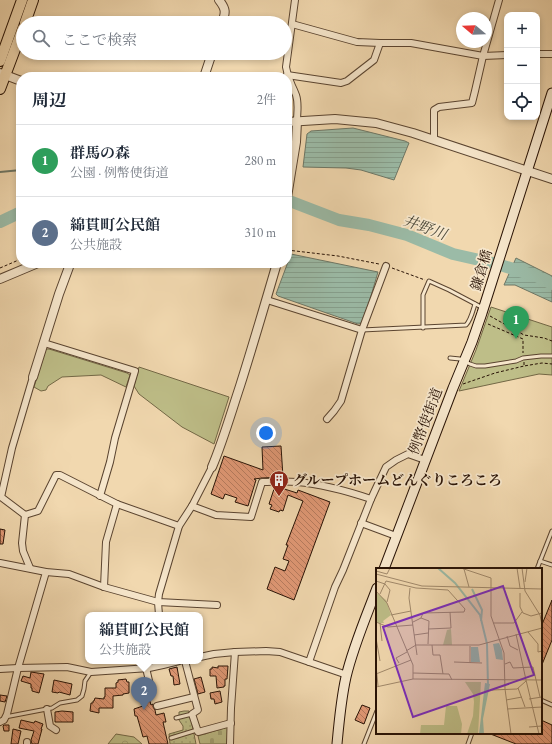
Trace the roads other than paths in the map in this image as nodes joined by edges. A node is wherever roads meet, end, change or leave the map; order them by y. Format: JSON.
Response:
{"nodes":[{"id":1,"x":22,"y":0,"type":"edge"},
{"id":2,"x":33,"y":0,"type":"edge"},
{"id":3,"x":219,"y":0,"type":"edge"},
{"id":4,"x":295,"y":0,"type":"edge"},
{"id":5,"x":499,"y":0,"type":"edge"},
{"id":6,"x":16,"y":16,"type":"edge"},
{"id":7,"x":27,"y":16,"type":"edge"},
{"id":8,"x":224,"y":16,"type":"edge"},
{"id":9,"x":16,"y":17,"type":"edge"},
{"id":10,"x":292,"y":24,"type":"joint"},
{"id":11,"x":380,"y":43,"type":"junction"},
{"id":12,"x":16,"y":44,"type":"edge"},
{"id":13,"x":540,"y":54,"type":"edge"},
{"id":14,"x":552,"y":54,"type":"edge"},
{"id":15,"x":504,"y":55,"type":"edge"},
{"id":16,"x":483,"y":56,"type":"junction"},
{"id":17,"x":210,"y":60,"type":"edge"},
{"id":18,"x":287,"y":60,"type":"edge"},
{"id":19,"x":0,"y":61,"type":"edge"},
{"id":20,"x":206,"y":72,"type":"edge"},
{"id":21,"x":287,"y":72,"type":"edge"},
{"id":22,"x":3,"y":74,"type":"edge"},
{"id":23,"x":292,"y":77,"type":"edge"},
{"id":24,"x":16,"y":78,"type":"edge"},
{"id":25,"x":292,"y":87,"type":"edge"},
{"id":26,"x":0,"y":89,"type":"edge"},
{"id":27,"x":552,"y":93,"type":"edge"},
{"id":28,"x":292,"y":121,"type":"edge"},
{"id":29,"x":296,"y":121,"type":"junction"},
{"id":30,"x":434,"y":140,"type":"junction"},
{"id":31,"x":292,"y":165,"type":"edge"},
{"id":32,"x":527,"y":170,"type":"junction"},
{"id":33,"x":552,"y":179,"type":"edge"},
{"id":34,"x":384,"y":265,"type":"road end"},
{"id":35,"x":26,"y":268,"type":"edge"},
{"id":36,"x":69,"y":268,"type":"edge"},
{"id":37,"x":276,"y":268,"type":"edge"},
{"id":38,"x":0,"y":279,"type":"edge"},
{"id":39,"x":267,"y":300,"type":"junction"},
{"id":40,"x":475,"y":304,"type":"junction"},
{"id":41,"x":484,"y":308,"type":"junction"},
{"id":42,"x":424,"y":328,"type":"junction"},
{"id":43,"x":362,"y":330,"type":"junction"},
{"id":44,"x":44,"y":343,"type":"junction"},
{"id":45,"x":552,"y":356,"type":"edge"},
{"id":46,"x":450,"y":358,"type":"dead end"},
{"id":47,"x":464,"y":361,"type":"junction"},
{"id":48,"x":33,"y":377,"type":"joint"},
{"id":49,"x":327,"y":418,"type":"dead end"},
{"id":50,"x":425,"y":460,"type":"junction"},
{"id":51,"x":212,"y":467,"type":"joint"},
{"id":52,"x":100,"y":496,"type":"junction"},
{"id":53,"x":371,"y":499,"type":"junction"},
{"id":54,"x":117,"y":504,"type":"junction"},
{"id":55,"x":192,"y":506,"type":"junction"},
{"id":56,"x":25,"y":515,"type":"junction"},
{"id":57,"x":361,"y":523,"type":"junction"},
{"id":58,"x":179,"y":526,"type":"junction"},
{"id":59,"x":552,"y":531,"type":"edge"},
{"id":60,"x":396,"y":536,"type":"junction"},
{"id":61,"x":540,"y":561,"type":"junction"},
{"id":62,"x":0,"y":564,"type":"edge"},
{"id":63,"x":552,"y":565,"type":"edge"},
{"id":64,"x":30,"y":568,"type":"junction"},
{"id":65,"x":384,"y":568,"type":"edge"},
{"id":66,"x":537,"y":568,"type":"edge"},
{"id":67,"x":46,"y":572,"type":"junction"},
{"id":68,"x":104,"y":587,"type":"junction"},
{"id":69,"x":376,"y":591,"type":"edge"},
{"id":70,"x":158,"y":602,"type":"junction"},
{"id":71,"x":217,"y":605,"type":"dead end"},
{"id":72,"x":159,"y":612,"type":"edge"},
{"id":73,"x":235,"y":652,"type":"junction"},
{"id":74,"x":203,"y":656,"type":"edge"},
{"id":75,"x":309,"y":662,"type":"junction"},
{"id":76,"x":169,"y":664,"type":"edge"},
{"id":77,"x":185,"y":664,"type":"edge"},
{"id":78,"x":18,"y":668,"type":"junction"},
{"id":79,"x":146,"y":668,"type":"junction"},
{"id":80,"x":0,"y":669,"type":"edge"},
{"id":81,"x":91,"y":672,"type":"junction"},
{"id":82,"x":346,"y":675,"type":"junction"},
{"id":83,"x":150,"y":686,"type":"dead end"},
{"id":84,"x":194,"y":697,"type":"junction"},
{"id":85,"x":542,"y":700,"type":"edge"},
{"id":86,"x":552,"y":705,"type":"edge"},
{"id":87,"x":157,"y":706,"type":"dead end"},
{"id":88,"x":47,"y":709,"type":"junction"},
{"id":89,"x":192,"y":714,"type":"junction"},
{"id":90,"x":376,"y":714,"type":"edge"},
{"id":91,"x":5,"y":717,"type":"junction"},
{"id":92,"x":176,"y":718,"type":"dead end"},
{"id":93,"x":0,"y":722,"type":"edge"},
{"id":94,"x":231,"y":723,"type":"junction"},
{"id":95,"x":56,"y":730,"type":"dead end"},
{"id":96,"x":197,"y":730,"type":"junction"},
{"id":97,"x":472,"y":734,"type":"edge"},
{"id":98,"x":171,"y":738,"type":"dead end"},
{"id":99,"x":230,"y":744,"type":"edge"},
{"id":100,"x":337,"y":744,"type":"edge"},
{"id":101,"x":364,"y":744,"type":"edge"},
{"id":102,"x":468,"y":744,"type":"edge"}],
"edges":[{"from":1,"to":6,"type":"highway"},
{"from":2,"to":7,"type":"highway"},
{"from":3,"to":8,"type":"street"},
{"from":4,"to":10,"type":"street"},
{"from":5,"to":16,"type":"street"},
{"from":9,"to":19,"type":"highway"},
{"from":10,"to":11,"type":"street"},
{"from":11,"to":16,"type":"street"},
{"from":11,"to":23,"type":"street"},
{"from":12,"to":22,"type":"highway"},
{"from":13,"to":14,"type":"street"},
{"from":15,"to":16,"type":"street"},
{"from":16,"to":30,"type":"street"},
{"from":17,"to":20,"type":"street"},
{"from":18,"to":21,"type":"street"},
{"from":22,"to":24,"type":"street"},
{"from":22,"to":26,"type":"highway"},
{"from":25,"to":29,"type":"street"},
{"from":27,"to":32,"type":"main road"},
{"from":28,"to":29,"type":"street"},
{"from":29,"to":30,"type":"street"},
{"from":29,"to":31,"type":"street"},
{"from":30,"to":32,"type":"street"},
{"from":32,"to":33,"type":"street"},
{"from":32,"to":41,"type":"main road","name":"鎌倉橋"},
{"from":34,"to":43,"type":"street"},
{"from":35,"to":38,"type":"street"},
{"from":36,"to":44,"type":"street"},
{"from":37,"to":39,"type":"street"},
{"from":39,"to":43,"type":"street"},
{"from":39,"to":51,"type":"street"},
{"from":40,"to":41,"type":"lane"},
{"from":40,"to":42,"type":"lane"},
{"from":40,"to":42,"type":"lane"},
{"from":41,"to":47,"type":"main road","name":"例幣使街道"},
{"from":42,"to":43,"type":"lane"},
{"from":43,"to":49,"type":"street"},
{"from":44,"to":48,"type":"street"},
{"from":44,"to":52,"type":"street"},
{"from":45,"to":47,"type":"lane"},
{"from":46,"to":47,"type":"lane"},
{"from":47,"to":50,"type":"main road","name":"例幣使街道"},
{"from":48,"to":56,"type":"street"},
{"from":50,"to":53,"type":"street"},
{"from":50,"to":60,"type":"main road","name":"例幣使街道"},
{"from":51,"to":55,"type":"street"},
{"from":52,"to":54,"type":"street"},
{"from":52,"to":56,"type":"street"},
{"from":53,"to":55,"type":"street"},
{"from":53,"to":57,"type":"street"},
{"from":54,"to":58,"type":"street"},
{"from":54,"to":68,"type":"street"},
{"from":55,"to":58,"type":"street"},
{"from":56,"to":64,"type":"street"},
{"from":57,"to":60,"type":"street"},
{"from":57,"to":75,"type":"street"},
{"from":58,"to":70,"type":"street"},
{"from":59,"to":61,"type":"lane"},
{"from":60,"to":65,"type":"main road","name":"例幣使街道"},
{"from":61,"to":63,"type":"lane"},
{"from":61,"to":66,"type":"lane"},
{"from":62,"to":64,"type":"street"},
{"from":64,"to":67,"type":"street"},
{"from":67,"to":68,"type":"street"},
{"from":67,"to":78,"type":"street"},
{"from":68,"to":70,"type":"street"},
{"from":69,"to":82,"type":"main road"},
{"from":70,"to":71,"type":"street"},
{"from":70,"to":72,"type":"street"},
{"from":73,"to":74,"type":"street"},
{"from":73,"to":75,"type":"street"},
{"from":73,"to":94,"type":"street"},
{"from":75,"to":82,"type":"street"},
{"from":76,"to":79,"type":"street"},
{"from":77,"to":84,"type":"street"},
{"from":78,"to":80,"type":"street"},
{"from":78,"to":81,"type":"street"},
{"from":78,"to":91,"type":"street"},
{"from":79,"to":81,"type":"street"},
{"from":79,"to":83,"type":"street"},
{"from":81,"to":88,"type":"lane"},
{"from":82,"to":100,"type":"main road"},
{"from":84,"to":87,"type":"street"},
{"from":84,"to":89,"type":"street"},
{"from":85,"to":86,"type":"lane"},
{"from":88,"to":91,"type":"lane"},
{"from":88,"to":95,"type":"street"},
{"from":89,"to":92,"type":"lane"},
{"from":89,"to":96,"type":"street"},
{"from":90,"to":101,"type":"lane"},
{"from":91,"to":93,"type":"street"},
{"from":94,"to":96,"type":"street"},
{"from":94,"to":99,"type":"street"},
{"from":96,"to":98,"type":"lane"},
{"from":97,"to":102,"type":"lane"}]}
